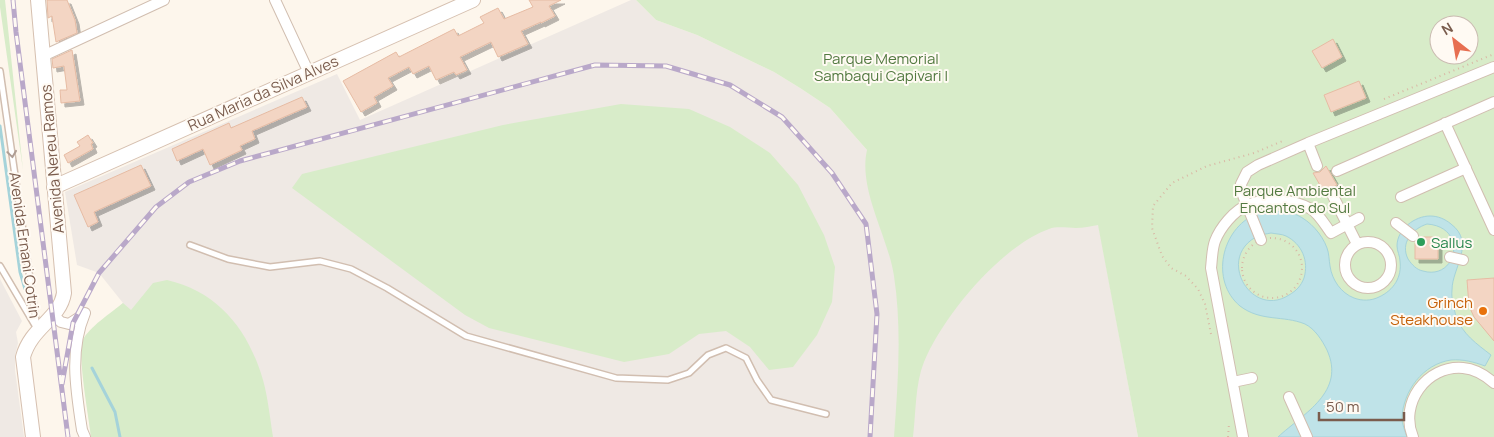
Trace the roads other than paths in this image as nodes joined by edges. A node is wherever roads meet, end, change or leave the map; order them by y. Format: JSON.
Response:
{"nodes":[{"id":1,"x":38,"y":0,"type":"edge"},
{"id":2,"x":164,"y":0,"type":"edge"},
{"id":3,"x":276,"y":0,"type":"edge"},
{"id":4,"x":466,"y":1,"type":"edge"},
{"id":5,"x":43,"y":56,"type":"junction"},
{"id":6,"x":1494,"y":67,"type":"edge"},
{"id":7,"x":0,"y":71,"type":"edge"},
{"id":8,"x":309,"y":73,"type":"junction"},
{"id":9,"x":1494,"y":102,"type":"edge"},
{"id":10,"x":1445,"y":122,"type":"junction"},
{"id":11,"x":1308,"y":143,"type":"junction"},
{"id":12,"x":1317,"y":166,"type":"dead end"},
{"id":13,"x":1466,"y":168,"type":"junction"},
{"id":14,"x":1337,"y":171,"type":"dead end"},
{"id":15,"x":54,"y":186,"type":"junction"},
{"id":16,"x":1332,"y":194,"type":"dead end"},
{"id":17,"x":1401,"y":197,"type":"dead end"},
{"id":18,"x":1248,"y":209,"type":"junction"},
{"id":19,"x":1359,"y":218,"type":"dead end"},
{"id":20,"x":1347,"y":225,"type":"junction"},
{"id":21,"x":1399,"y":226,"type":"dead end"},
{"id":22,"x":1494,"y":230,"type":"edge"},
{"id":23,"x":1412,"y":235,"type":"dead end"},
{"id":24,"x":1261,"y":240,"type":"road end"},
{"id":25,"x":1357,"y":244,"type":"junction"},
{"id":26,"x":190,"y":246,"type":"dead end"},
{"id":27,"x":0,"y":258,"type":"edge"},
{"id":28,"x":0,"y":266,"type":"edge"},
{"id":29,"x":6,"y":276,"type":"junction"},
{"id":30,"x":53,"y":315,"type":"junction"},
{"id":31,"x":38,"y":330,"type":"junction"},
{"id":32,"x":1252,"y":378,"type":"dead end"},
{"id":33,"x":1233,"y":382,"type":"junction"},
{"id":34,"x":1494,"y":383,"type":"edge"},
{"id":35,"x":1289,"y":397,"type":"dead end"},
{"id":36,"x":826,"y":414,"type":"dead end"},
{"id":37,"x":33,"y":437,"type":"edge"},
{"id":38,"x":85,"y":437,"type":"edge"},
{"id":39,"x":1243,"y":437,"type":"edge"},
{"id":40,"x":1308,"y":437,"type":"edge"},
{"id":41,"x":1413,"y":437,"type":"edge"}],
"edges":[{"from":1,"to":5,"type":"main road","name":"Avenida Nereu Ramos"},
{"from":2,"to":5,"type":"street"},
{"from":3,"to":8,"type":"street"},
{"from":4,"to":8,"type":"main road","name":"Rua Maria da Silva Alves"},
{"from":5,"to":15,"type":"main road","name":"Avenida Nereu Ramos"},
{"from":6,"to":11,"type":"street"},
{"from":7,"to":31,"type":"lane","name":"Avenida Ernani Cotrin","one_way":true},
{"from":8,"to":15,"type":"main road","name":"Rua Maria da Silva Alves"},
{"from":9,"to":10,"type":"street"},
{"from":10,"to":13,"type":"street"},
{"from":10,"to":14,"type":"street"},
{"from":11,"to":12,"type":"street"},
{"from":11,"to":18,"type":"street"},
{"from":13,"to":17,"type":"street"},
{"from":13,"to":22,"type":"street"},
{"from":15,"to":30,"type":"main road","name":"Avenida Nereu Ramos"},
{"from":16,"to":20,"type":"street"},
{"from":18,"to":20,"type":"street"},
{"from":18,"to":24,"type":"street"},
{"from":18,"to":33,"type":"street"},
{"from":19,"to":20,"type":"street"},
{"from":20,"to":25,"type":"street"},
{"from":21,"to":23,"type":"street"},
{"from":25,"to":25,"type":"street"},
{"from":26,"to":36,"type":"lane"},
{"from":27,"to":29,"type":"lane"},
{"from":28,"to":29,"type":"lane"},
{"from":29,"to":31,"type":"lane"},
{"from":30,"to":31,"type":"main road","name":"Avenida Nereu Ramos"},
{"from":30,"to":38,"type":"street"},
{"from":31,"to":37,"type":"main road","name":"Avenida Nereu Ramos"},
{"from":32,"to":33,"type":"street"},
{"from":33,"to":39,"type":"street"},
{"from":34,"to":41,"type":"street"},
{"from":35,"to":40,"type":"street"}]}
